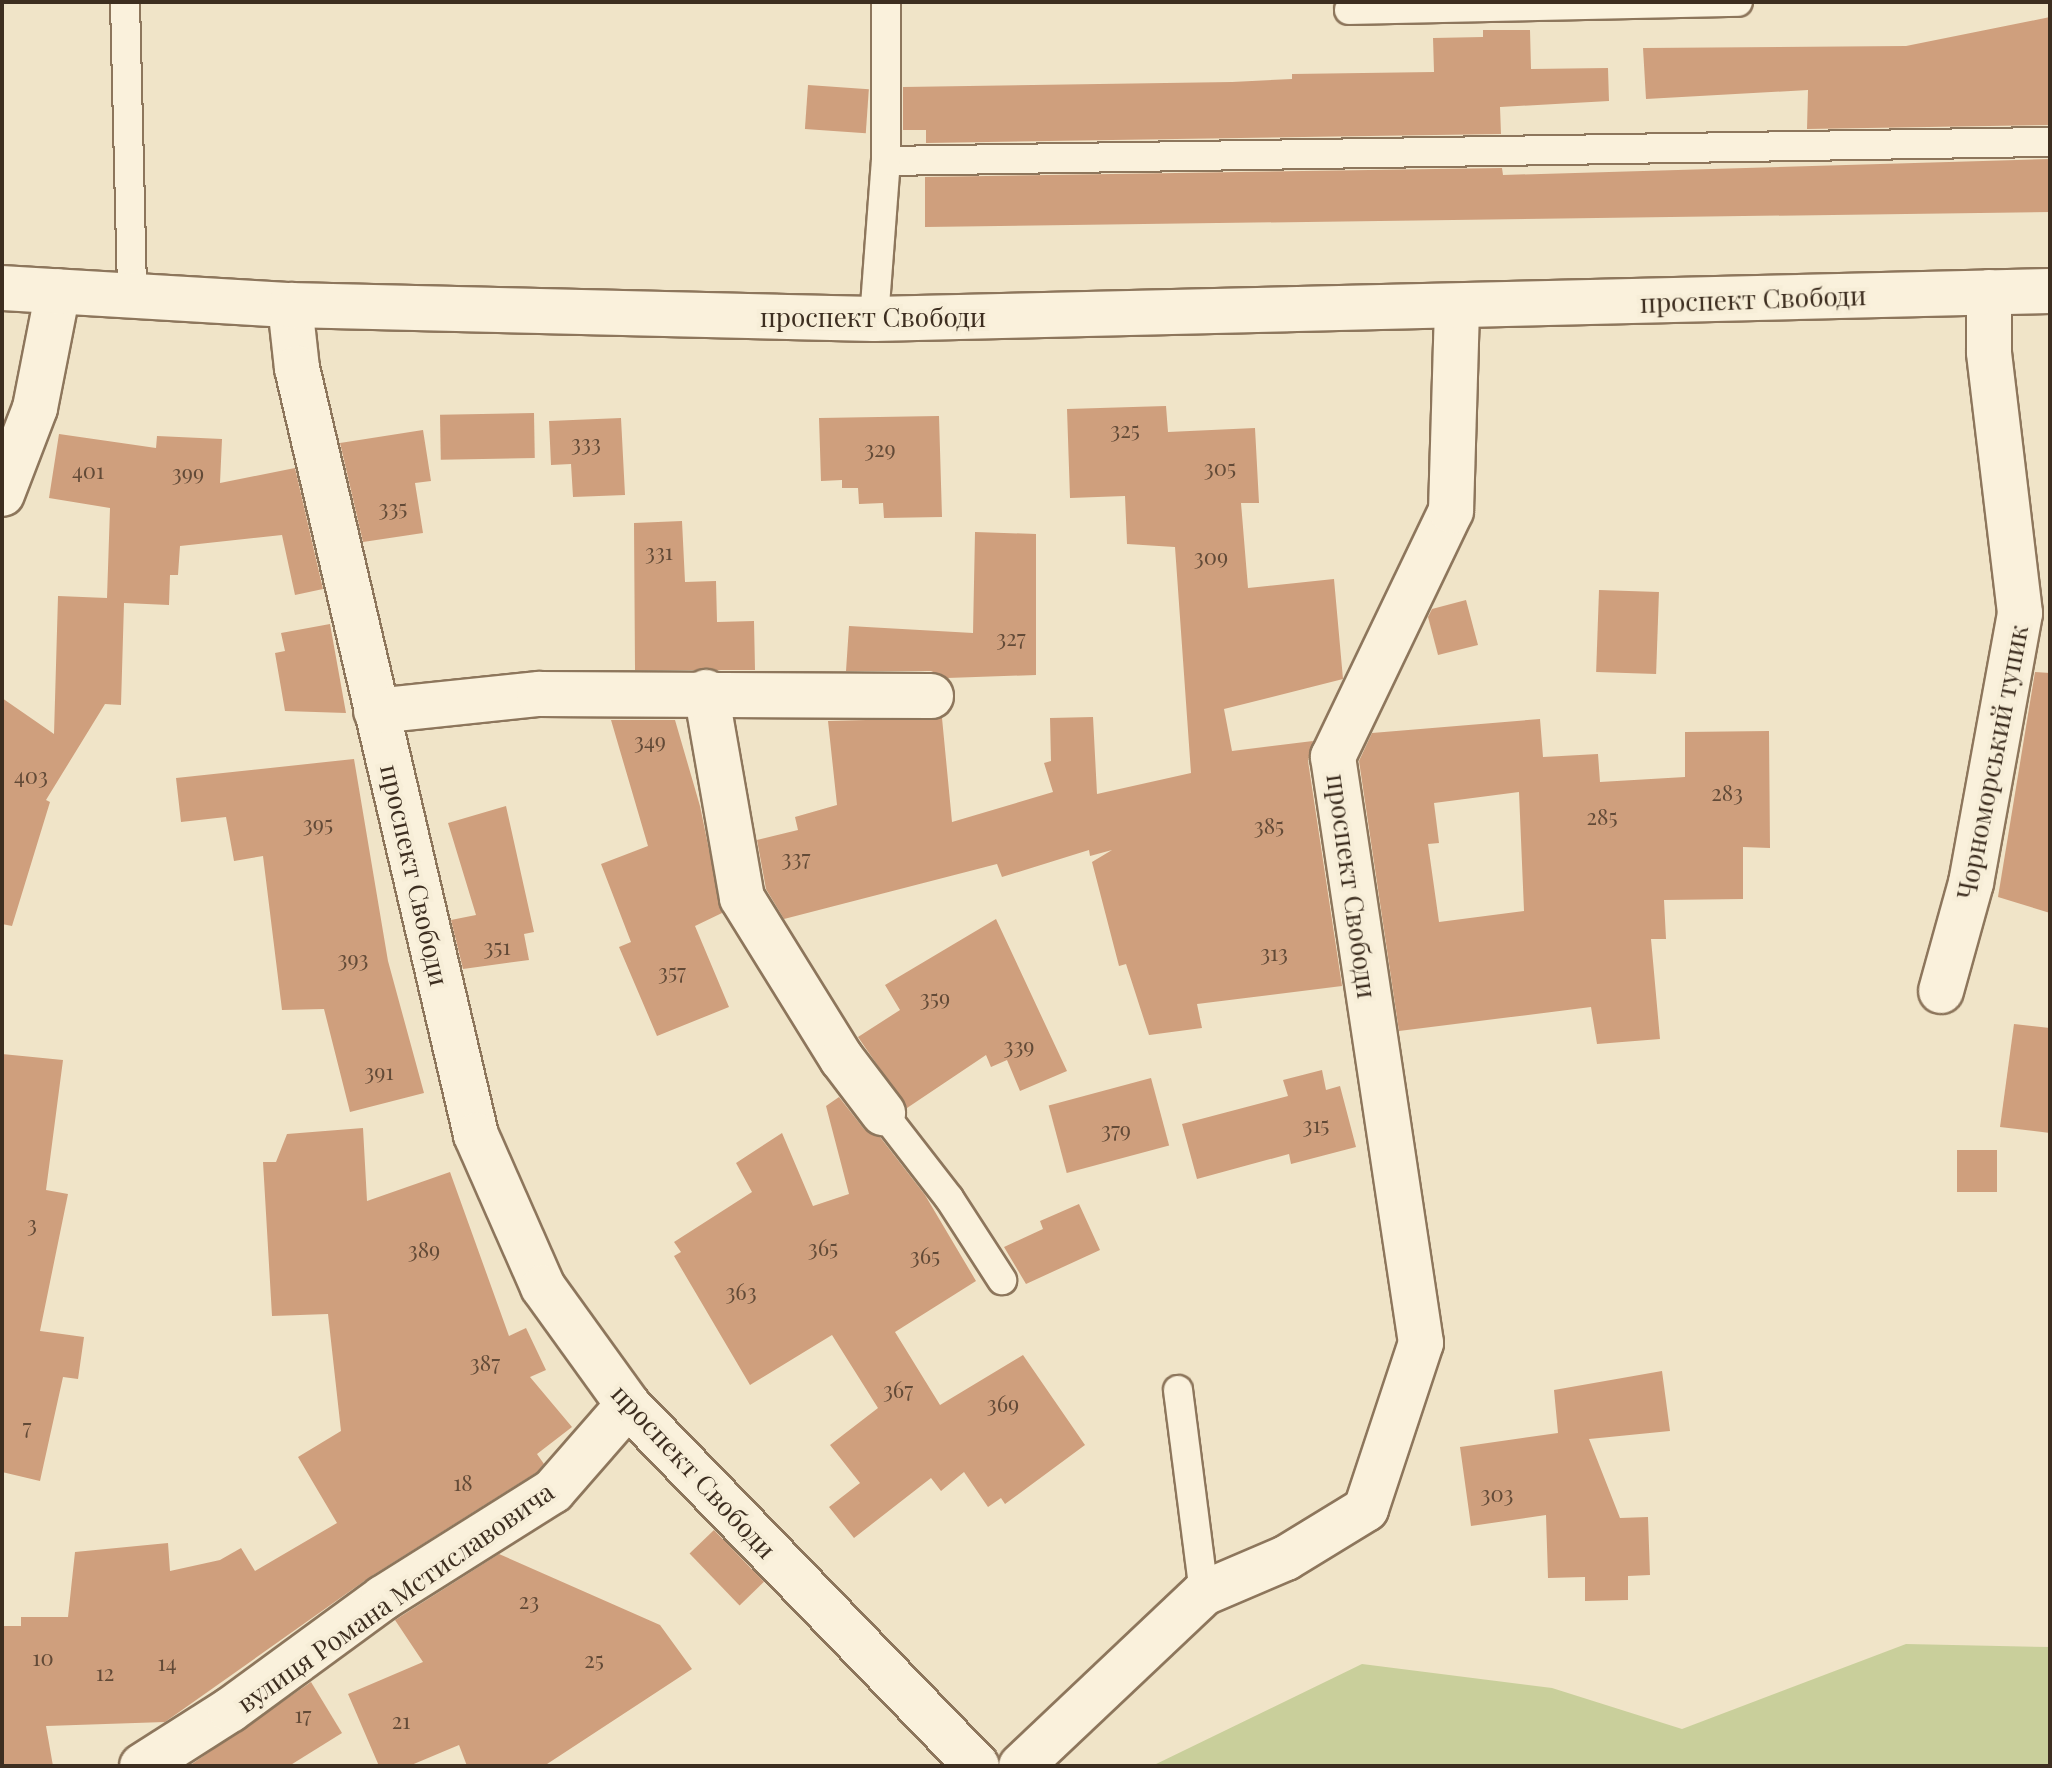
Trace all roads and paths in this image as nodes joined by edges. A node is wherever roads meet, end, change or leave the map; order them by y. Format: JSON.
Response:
{"nodes":[{"id":1,"x":125,"y":2,"type":"edge"},
{"id":2,"x":886,"y":2,"type":"edge"},
{"id":3,"x":1738,"y":2,"type":"edge"},
{"id":4,"x":1349,"y":10,"type":"dead end"},
{"id":5,"x":2050,"y":142,"type":"edge"},
{"id":6,"x":886,"y":161,"type":"junction"},
{"id":7,"x":2,"y":288,"type":"edge"},
{"id":8,"x":58,"y":291,"type":"junction"},
{"id":9,"x":2050,"y":291,"type":"edge"},
{"id":10,"x":1989,"y":292,"type":"junction"},
{"id":11,"x":132,"y":296,"type":"junction"},
{"id":12,"x":290,"y":305,"type":"junction"},
{"id":13,"x":1457,"y":308,"type":"junction"},
{"id":14,"x":874,"y":319,"type":"junction"},
{"id":15,"x":2,"y":494,"type":"edge"},
{"id":16,"x":706,"y":692,"type":"junction"},
{"id":17,"x":931,"y":696,"type":"dead end"},
{"id":18,"x":376,"y":711,"type":"junction"},
{"id":19,"x":1941,"y":991,"type":"dead end"},
{"id":20,"x":883,"y":1113,"type":"joint"},
{"id":21,"x":1002,"y":1280,"type":"dead end"},
{"id":22,"x":1178,"y":1390,"type":"dead end"},
{"id":23,"x":628,"y":1405,"type":"junction"},
{"id":24,"x":1204,"y":1593,"type":"junction"},
{"id":25,"x":142,"y":1766,"type":"edge"},
{"id":26,"x":977,"y":1766,"type":"edge"},
{"id":27,"x":1021,"y":1766,"type":"edge"}],
"edges":[{"from":1,"to":11,"type":"lane"},
{"from":2,"to":6,"type":"lane"},
{"from":3,"to":4,"type":"lane"},
{"from":5,"to":6,"type":"lane"},
{"from":6,"to":14,"type":"lane"},
{"from":7,"to":8,"type":"street","name":"проспект Свободи"},
{"from":8,"to":11,"type":"street","name":"проспект Свободи"},
{"from":8,"to":15,"type":"street"},
{"from":9,"to":10,"type":"street","name":"проспект Свободи"},
{"from":10,"to":13,"type":"street","name":"проспект Свободи"},
{"from":10,"to":19,"type":"street","name":"Чорноморський тупик"},
{"from":11,"to":12,"type":"street","name":"проспект Свободи"},
{"from":12,"to":14,"type":"street","name":"проспект Свободи"},
{"from":12,"to":18,"type":"street","name":"проспект Свободи"},
{"from":13,"to":14,"type":"street","name":"проспект Свободи"},
{"from":13,"to":24,"type":"street","name":"проспект Свободи"},
{"from":16,"to":17,"type":"street"},
{"from":16,"to":18,"type":"street"},
{"from":16,"to":20,"type":"street"},
{"from":18,"to":23,"type":"street","name":"проспект Свободи"},
{"from":20,"to":21,"type":"lane"},
{"from":22,"to":24,"type":"lane"},
{"from":23,"to":25,"type":"street","name":"вулиця Романа Мстиславовича"},
{"from":23,"to":26,"type":"street","name":"проспект Свободи"},
{"from":24,"to":27,"type":"street"}]}
